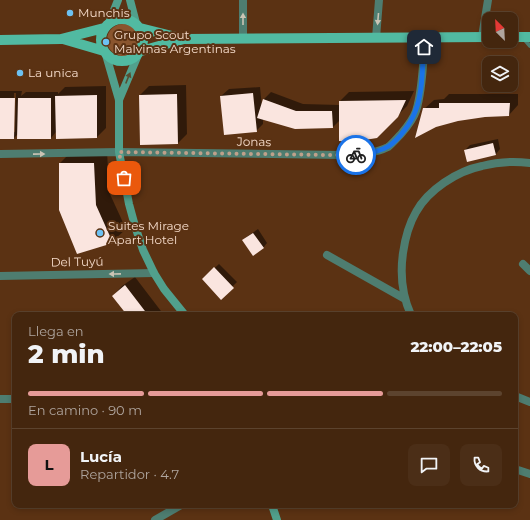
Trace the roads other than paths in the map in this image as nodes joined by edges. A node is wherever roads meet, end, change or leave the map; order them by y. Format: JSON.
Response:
{"nodes":[{"id":1,"x":118,"y":0,"type":"edge"},
{"id":2,"x":130,"y":0,"type":"edge"},
{"id":3,"x":244,"y":0,"type":"edge"},
{"id":4,"x":380,"y":0,"type":"edge"},
{"id":5,"x":488,"y":0,"type":"edge"},
{"id":6,"x":487,"y":12,"type":"edge"},
{"id":7,"x":107,"y":25,"type":"junction"},
{"id":8,"x":138,"y":26,"type":"junction"},
{"id":9,"x":482,"y":37,"type":"edge"},
{"id":10,"x":526,"y":37,"type":"edge"},
{"id":11,"x":376,"y":38,"type":"junction"},
{"id":12,"x":425,"y":38,"type":"junction"},
{"id":13,"x":61,"y":39,"type":"junction"},
{"id":14,"x":184,"y":39,"type":"junction"},
{"id":15,"x":243,"y":39,"type":"junction"},
{"id":16,"x":0,"y":40,"type":"edge"},
{"id":17,"x":530,"y":46,"type":"edge"},
{"id":18,"x":105,"y":53,"type":"junction"},
{"id":19,"x":139,"y":53,"type":"junction"},
{"id":20,"x":119,"y":100,"type":"junction"},
{"id":21,"x":119,"y":152,"type":"junction"},
{"id":22,"x":0,"y":154,"type":"edge"},
{"id":23,"x":530,"y":162,"type":"edge"},
{"id":24,"x":327,"y":255,"type":"dead end"},
{"id":25,"x":523,"y":264,"type":"dead end"},
{"id":26,"x":530,"y":271,"type":"edge"},
{"id":27,"x":154,"y":273,"type":"junction"},
{"id":28,"x":0,"y":276,"type":"edge"},
{"id":29,"x":405,"y":299,"type":"junction"},
{"id":30,"x":183,"y":312,"type":"edge"},
{"id":31,"x":410,"y":312,"type":"edge"},
{"id":32,"x":518,"y":397,"type":"edge"},
{"id":33,"x":12,"y":399,"type":"edge"},
{"id":34,"x":0,"y":400,"type":"edge"},
{"id":35,"x":530,"y":402,"type":"edge"},
{"id":36,"x":518,"y":470,"type":"edge"},
{"id":37,"x":530,"y":474,"type":"edge"},
{"id":38,"x":176,"y":508,"type":"edge"},
{"id":39,"x":273,"y":508,"type":"edge"},
{"id":40,"x":155,"y":520,"type":"edge"},
{"id":41,"x":277,"y":520,"type":"edge"}],
"edges":[{"from":1,"to":7,"type":"main road"},
{"from":2,"to":8,"type":"main road"},
{"from":15,"to":3,"type":"street","one_way":true},
{"from":4,"to":11,"type":"street","one_way":true},
{"from":5,"to":6,"type":"street"},
{"from":7,"to":8,"type":"main road"},
{"from":7,"to":13,"type":"main road"},
{"from":7,"to":18,"type":"main road"},
{"from":8,"to":14,"type":"main road"},
{"from":8,"to":19,"type":"main road"},
{"from":9,"to":12,"type":"main road"},
{"from":10,"to":17,"type":"lane"},
{"from":11,"to":12,"type":"main road"},
{"from":11,"to":15,"type":"main road"},
{"from":12,"to":21,"type":"street","name":"Jonas"},
{"from":13,"to":16,"type":"main road"},
{"from":13,"to":18,"type":"main road"},
{"from":14,"to":15,"type":"main road"},
{"from":14,"to":19,"type":"main road"},
{"from":18,"to":19,"type":"main road"},
{"from":18,"to":20,"type":"main road"},
{"from":20,"to":19,"type":"main road","one_way":true},
{"from":20,"to":21,"type":"main road"},
{"from":22,"to":21,"type":"street","name":"Jonas","one_way":true},
{"from":21,"to":27,"type":"main road"},
{"from":23,"to":29,"type":"street"},
{"from":24,"to":29,"type":"street"},
{"from":25,"to":26,"type":"street"},
{"from":27,"to":28,"type":"street","name":"Del Tuyú","one_way":true},
{"from":27,"to":30,"type":"main road"},
{"from":29,"to":31,"type":"street"},
{"from":32,"to":35,"type":"street"},
{"from":33,"to":34,"type":"street"},
{"from":36,"to":37,"type":"street"},
{"from":38,"to":40,"type":"street"},
{"from":39,"to":41,"type":"main road"}]}
